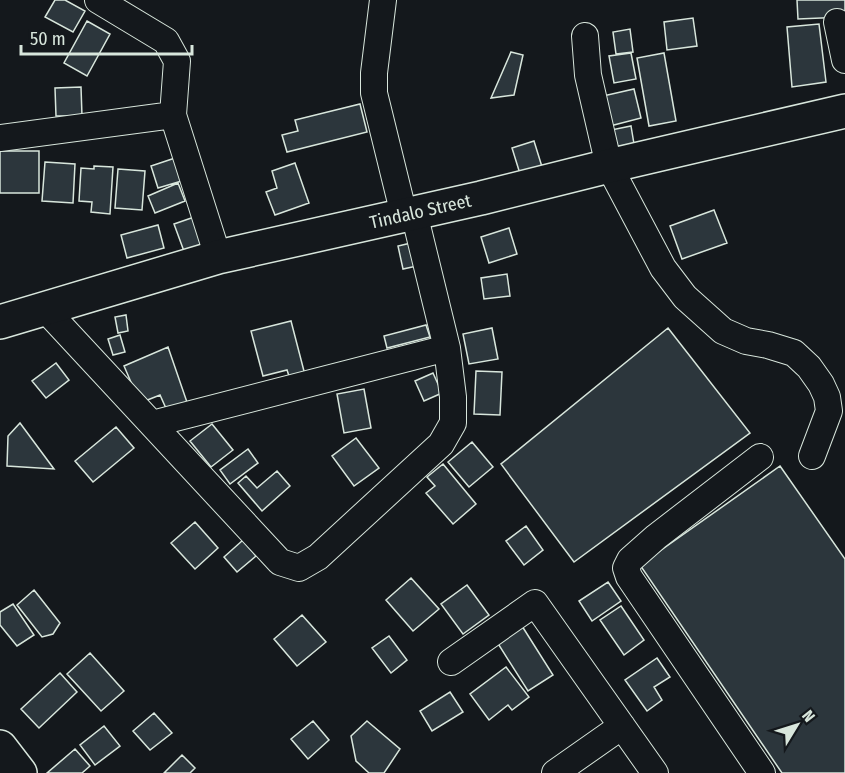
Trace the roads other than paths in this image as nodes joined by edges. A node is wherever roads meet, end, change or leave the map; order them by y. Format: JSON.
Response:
{"nodes":[{"id":1,"x":98,"y":0,"type":"edge"},
{"id":2,"x":383,"y":0,"type":"edge"},
{"id":3,"x":837,"y":22,"type":"dead end"},
{"id":4,"x":585,"y":36,"type":"dead end"},
{"id":5,"x":845,"y":60,"type":"edge"},
{"id":6,"x":845,"y":111,"type":"edge"},
{"id":7,"x":173,"y":115,"type":"junction"},
{"id":8,"x":0,"y":138,"type":"edge"},
{"id":9,"x":609,"y":166,"type":"junction"},
{"id":10,"x":409,"y":214,"type":"junction"},
{"id":11,"x":218,"y":257,"type":"junction"},
{"id":12,"x":44,"y":308,"type":"junction"},
{"id":13,"x":0,"y":322,"type":"edge"},
{"id":14,"x":447,"y":348,"type":"junction"},
{"id":15,"x":152,"y":424,"type":"junction"},
{"id":16,"x":812,"y":456,"type":"dead end"},
{"id":17,"x":760,"y":457,"type":"dead end"},
{"id":18,"x":451,"y":662,"type":"dead end"},
{"id":19,"x":622,"y":726,"type":"junction"},
{"id":20,"x":0,"y":747,"type":"edge"},
{"id":21,"x":20,"y":773,"type":"edge"},
{"id":22,"x":555,"y":773,"type":"edge"},
{"id":23,"x":655,"y":773,"type":"edge"},
{"id":24,"x":762,"y":773,"type":"edge"}],
"edges":[{"from":1,"to":7,"type":"street"},
{"from":2,"to":10,"type":"street"},
{"from":3,"to":5,"type":"street"},
{"from":4,"to":9,"type":"street"},
{"from":6,"to":9,"type":"main road","name":"Tindalo Street"},
{"from":7,"to":8,"type":"street"},
{"from":7,"to":11,"type":"street"},
{"from":9,"to":10,"type":"main road","name":"Tindalo Street"},
{"from":9,"to":16,"type":"street"},
{"from":10,"to":11,"type":"main road","name":"Tindalo Street"},
{"from":10,"to":14,"type":"street"},
{"from":11,"to":12,"type":"main road","name":"Tindalo Street"},
{"from":12,"to":13,"type":"main road","name":"Tindalo Street"},
{"from":12,"to":15,"type":"street"},
{"from":14,"to":15,"type":"street"},
{"from":14,"to":15,"type":"street"},
{"from":17,"to":24,"type":"street"},
{"from":18,"to":19,"type":"street"},
{"from":19,"to":22,"type":"street"},
{"from":19,"to":23,"type":"street"},
{"from":20,"to":21,"type":"main road"}]}
